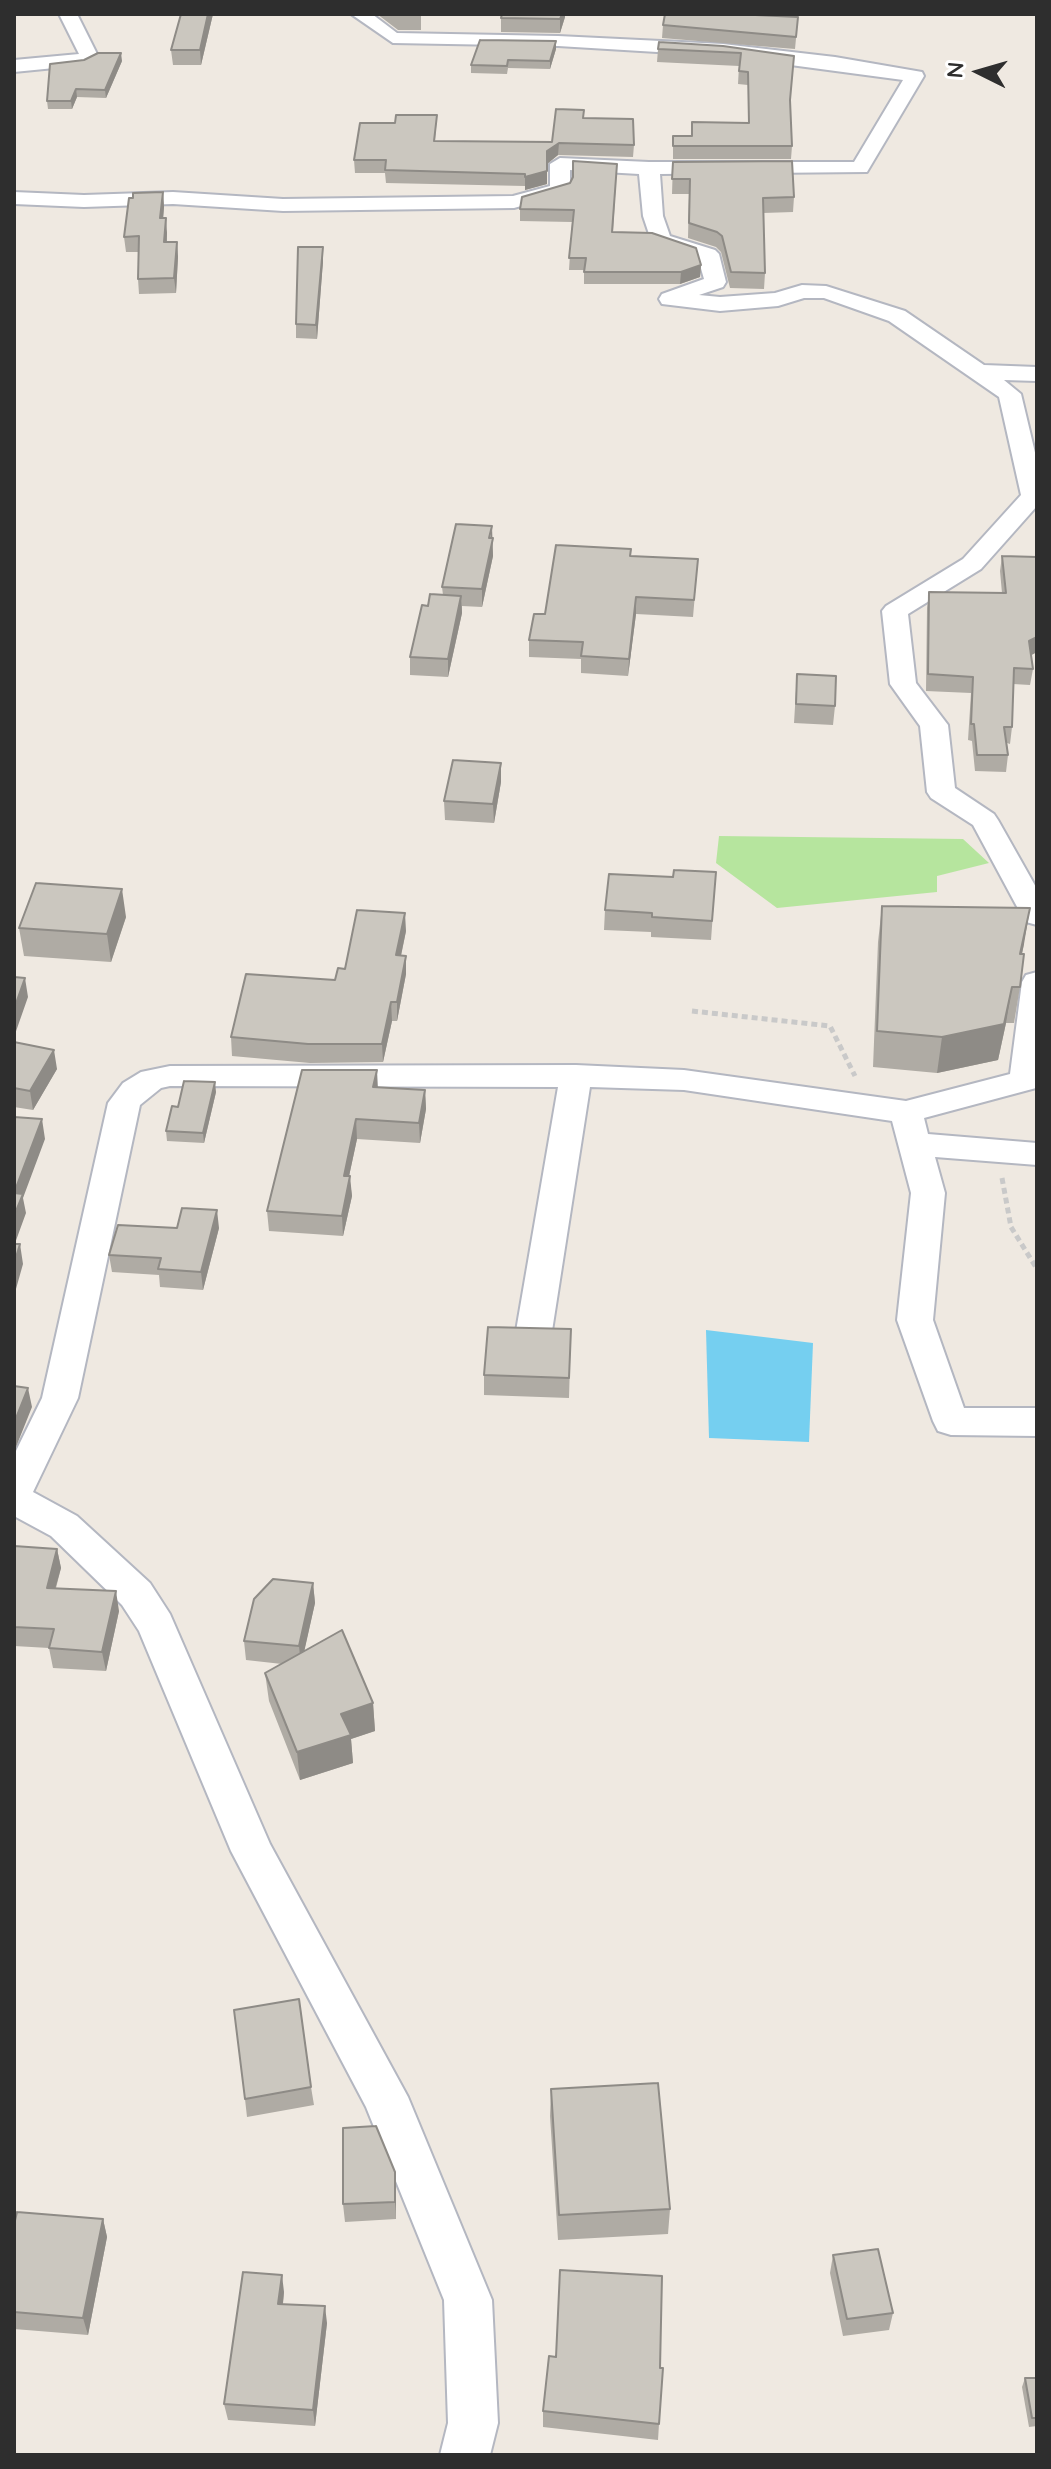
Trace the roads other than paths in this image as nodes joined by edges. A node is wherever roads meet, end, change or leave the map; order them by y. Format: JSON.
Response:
{"nodes":[{"id":1,"x":68,"y":14,"type":"edge"},
{"id":2,"x":360,"y":14,"type":"edge"},
{"id":3,"x":14,"y":66,"type":"edge"},
{"id":4,"x":649,"y":168,"type":"junction"},
{"id":5,"x":14,"y":198,"type":"edge"},
{"id":6,"x":978,"y":372,"type":"junction"},
{"id":7,"x":1037,"y":374,"type":"edge"},
{"id":8,"x":1037,"y":916,"type":"edge"},
{"id":9,"x":1037,"y":982,"type":"edge"},
{"id":10,"x":576,"y":1075,"type":"junction"},
{"id":11,"x":910,"y":1128,"type":"junction"},
{"id":12,"x":1037,"y":1154,"type":"edge"},
{"id":13,"x":534,"y":1331,"type":"edge"},
{"id":14,"x":1037,"y":1422,"type":"edge"},
{"id":15,"x":14,"y":1496,"type":"edge"},
{"id":16,"x":465,"y":2455,"type":"edge"}],
"edges":[{"from":1,"to":3,"type":"street"},
{"from":2,"to":4,"type":"street"},
{"from":4,"to":5,"type":"street"},
{"from":4,"to":6,"type":"street"},
{"from":6,"to":7,"type":"street"},
{"from":6,"to":8,"type":"street"},
{"from":9,"to":11,"type":"street"},
{"from":10,"to":11,"type":"street"},
{"from":10,"to":13,"type":"street"},
{"from":10,"to":15,"type":"street"},
{"from":11,"to":12,"type":"street"},
{"from":11,"to":14,"type":"street"},
{"from":15,"to":16,"type":"street"}]}
